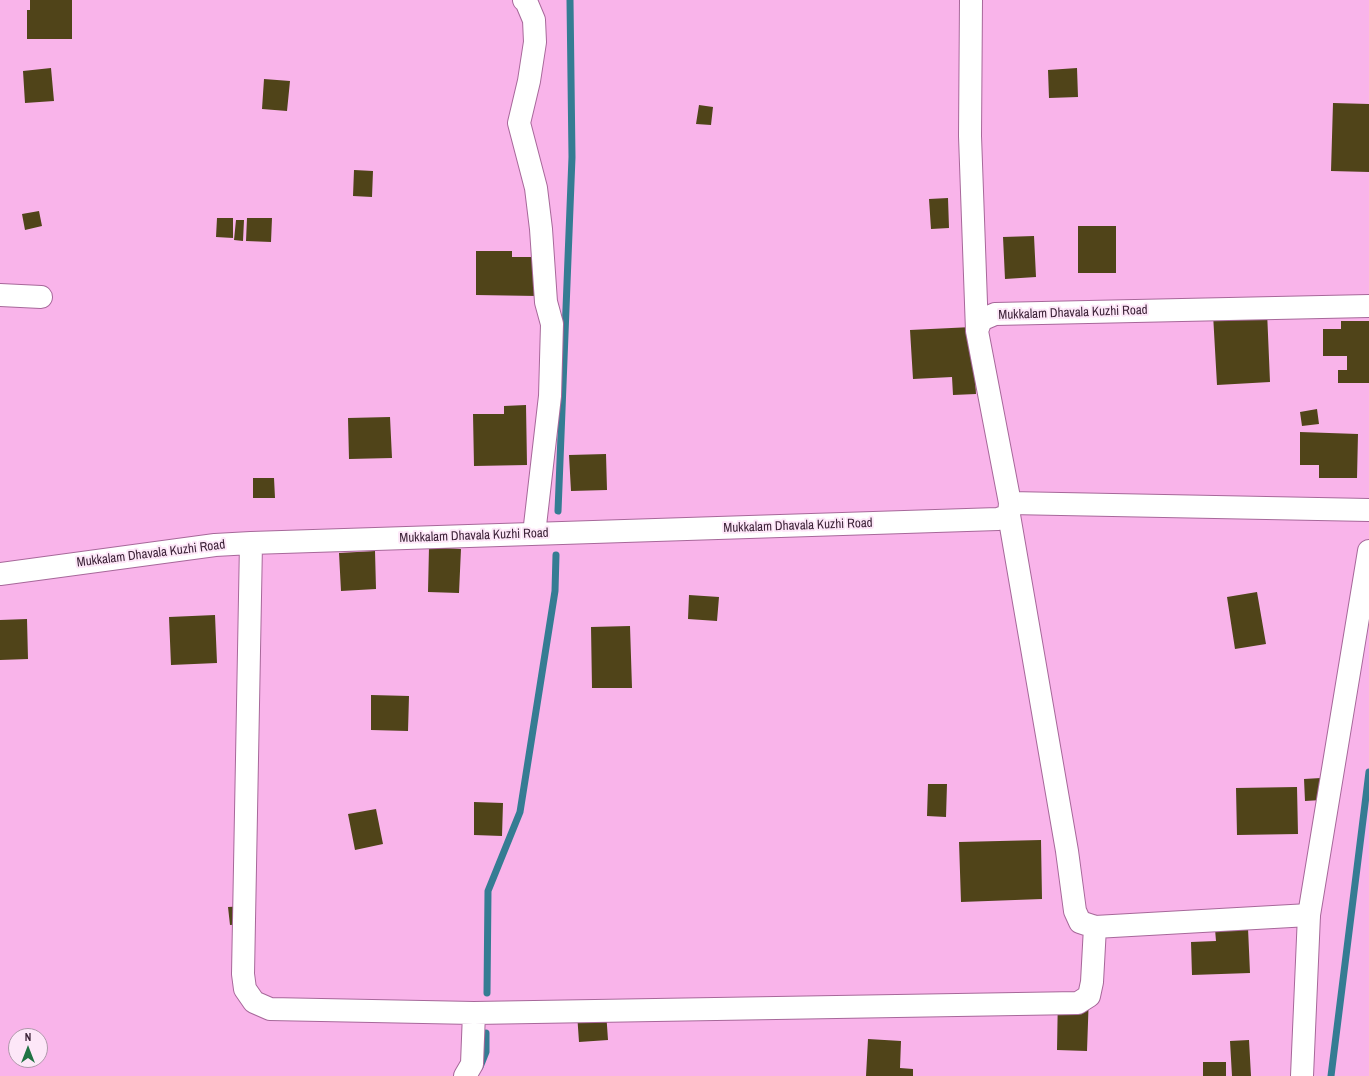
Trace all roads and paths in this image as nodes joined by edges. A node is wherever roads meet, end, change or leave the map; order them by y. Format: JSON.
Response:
{"nodes":[{"id":1,"x":524,"y":0,"type":"edge"},
{"id":2,"x":970,"y":0,"type":"edge"},
{"id":3,"x":0,"y":295,"type":"edge"},
{"id":4,"x":41,"y":297,"type":"dead end"},
{"id":5,"x":1369,"y":306,"type":"edge"},
{"id":6,"x":977,"y":331,"type":"junction"},
{"id":7,"x":1010,"y":509,"type":"junction"},
{"id":8,"x":1369,"y":510,"type":"edge"},
{"id":9,"x":534,"y":534,"type":"junction"},
{"id":10,"x":251,"y":543,"type":"junction"},
{"id":11,"x":1369,"y":551,"type":"edge"},
{"id":12,"x":0,"y":574,"type":"edge"},
{"id":13,"x":1309,"y":915,"type":"junction"},
{"id":14,"x":1095,"y":927,"type":"junction"},
{"id":15,"x":474,"y":1013,"type":"junction"},
{"id":16,"x":465,"y":1076,"type":"edge"},
{"id":17,"x":1302,"y":1076,"type":"edge"}],
"edges":[{"from":1,"to":9,"type":"street"},
{"from":2,"to":6,"type":"street"},
{"from":3,"to":4,"type":"street"},
{"from":5,"to":6,"type":"street","name":"Mukkalam Dhavala Kuzhi Road"},
{"from":6,"to":7,"type":"street"},
{"from":7,"to":8,"type":"street","name":"Mukkalam Dhavala Kuzhi Road"},
{"from":7,"to":9,"type":"street","name":"Mukkalam Dhavala Kuzhi Road"},
{"from":7,"to":14,"type":"street"},
{"from":9,"to":10,"type":"street","name":"Mukkalam Dhavala Kuzhi Road"},
{"from":10,"to":12,"type":"street","name":"Mukkalam Dhavala Kuzhi Road"},
{"from":10,"to":15,"type":"street"},
{"from":11,"to":13,"type":"street"},
{"from":13,"to":14,"type":"street"},
{"from":13,"to":17,"type":"street"},
{"from":14,"to":15,"type":"street"},
{"from":15,"to":16,"type":"street"}]}
